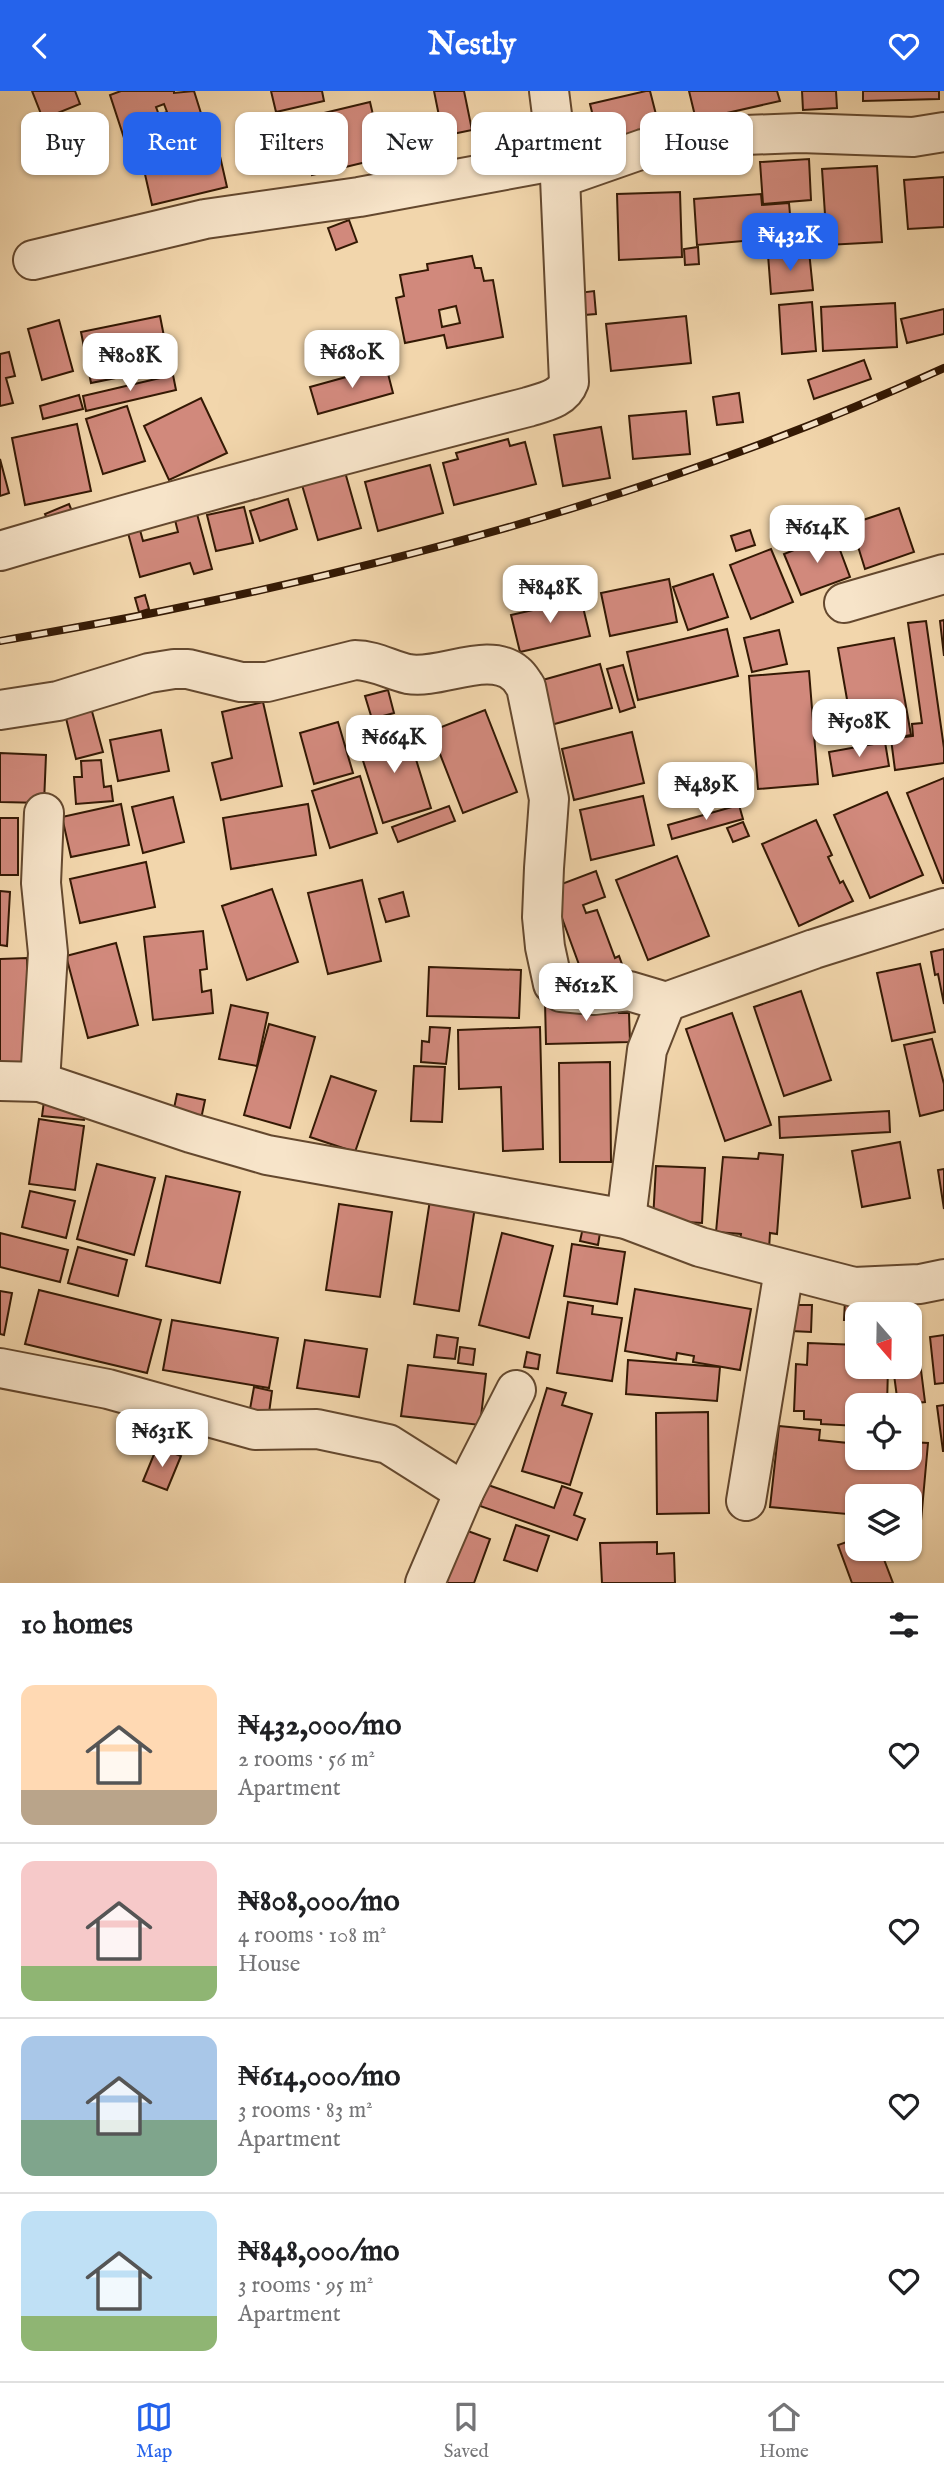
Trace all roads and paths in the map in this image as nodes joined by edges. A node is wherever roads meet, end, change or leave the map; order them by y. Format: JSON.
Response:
{"nodes":[{"id":1,"x":550,"y":91,"type":"edge"},
{"id":2,"x":553,"y":112,"type":"edge"},
{"id":3,"x":944,"y":132,"type":"edge"},
{"id":4,"x":626,"y":153,"type":"edge"},
{"id":5,"x":517,"y":175,"type":"edge"},
{"id":6,"x":560,"y":175,"type":"edge"},
{"id":7,"x":33,"y":260,"type":"dead end"},
{"id":8,"x":0,"y":551,"type":"edge"},
{"id":9,"x":944,"y":575,"type":"edge"},
{"id":10,"x":844,"y":603,"type":"dead end"},
{"id":11,"x":0,"y":710,"type":"edge"},
{"id":12,"x":44,"y":813,"type":"dead end"},
{"id":13,"x":944,"y":908,"type":"edge"},
{"id":14,"x":666,"y":1002,"type":"junction"},
{"id":15,"x":0,"y":1081,"type":"edge"},
{"id":16,"x":40,"y":1082,"type":"junction"},
{"id":17,"x":626,"y":1219,"type":"junction"},
{"id":18,"x":784,"y":1271,"type":"junction"},
{"id":19,"x":944,"y":1279,"type":"edge"},
{"id":20,"x":0,"y":1368,"type":"edge"},
{"id":21,"x":516,"y":1390,"type":"dead end"},
{"id":22,"x":464,"y":1492,"type":"junction"},
{"id":23,"x":746,"y":1501,"type":"dead end"},
{"id":24,"x":425,"y":1583,"type":"edge"}],
"edges":[{"from":1,"to":2,"type":"street"},
{"from":3,"to":4,"type":"street"},
{"from":5,"to":7,"type":"street"},
{"from":6,"to":8,"type":"street"},
{"from":9,"to":10,"type":"street"},
{"from":11,"to":14,"type":"street"},
{"from":12,"to":16,"type":"street"},
{"from":13,"to":14,"type":"street"},
{"from":14,"to":17,"type":"street"},
{"from":15,"to":16,"type":"street"},
{"from":16,"to":17,"type":"street"},
{"from":17,"to":18,"type":"street"},
{"from":18,"to":19,"type":"street"},
{"from":18,"to":23,"type":"street"},
{"from":20,"to":22,"type":"street"},
{"from":21,"to":22,"type":"street"},
{"from":22,"to":24,"type":"street"}]}
